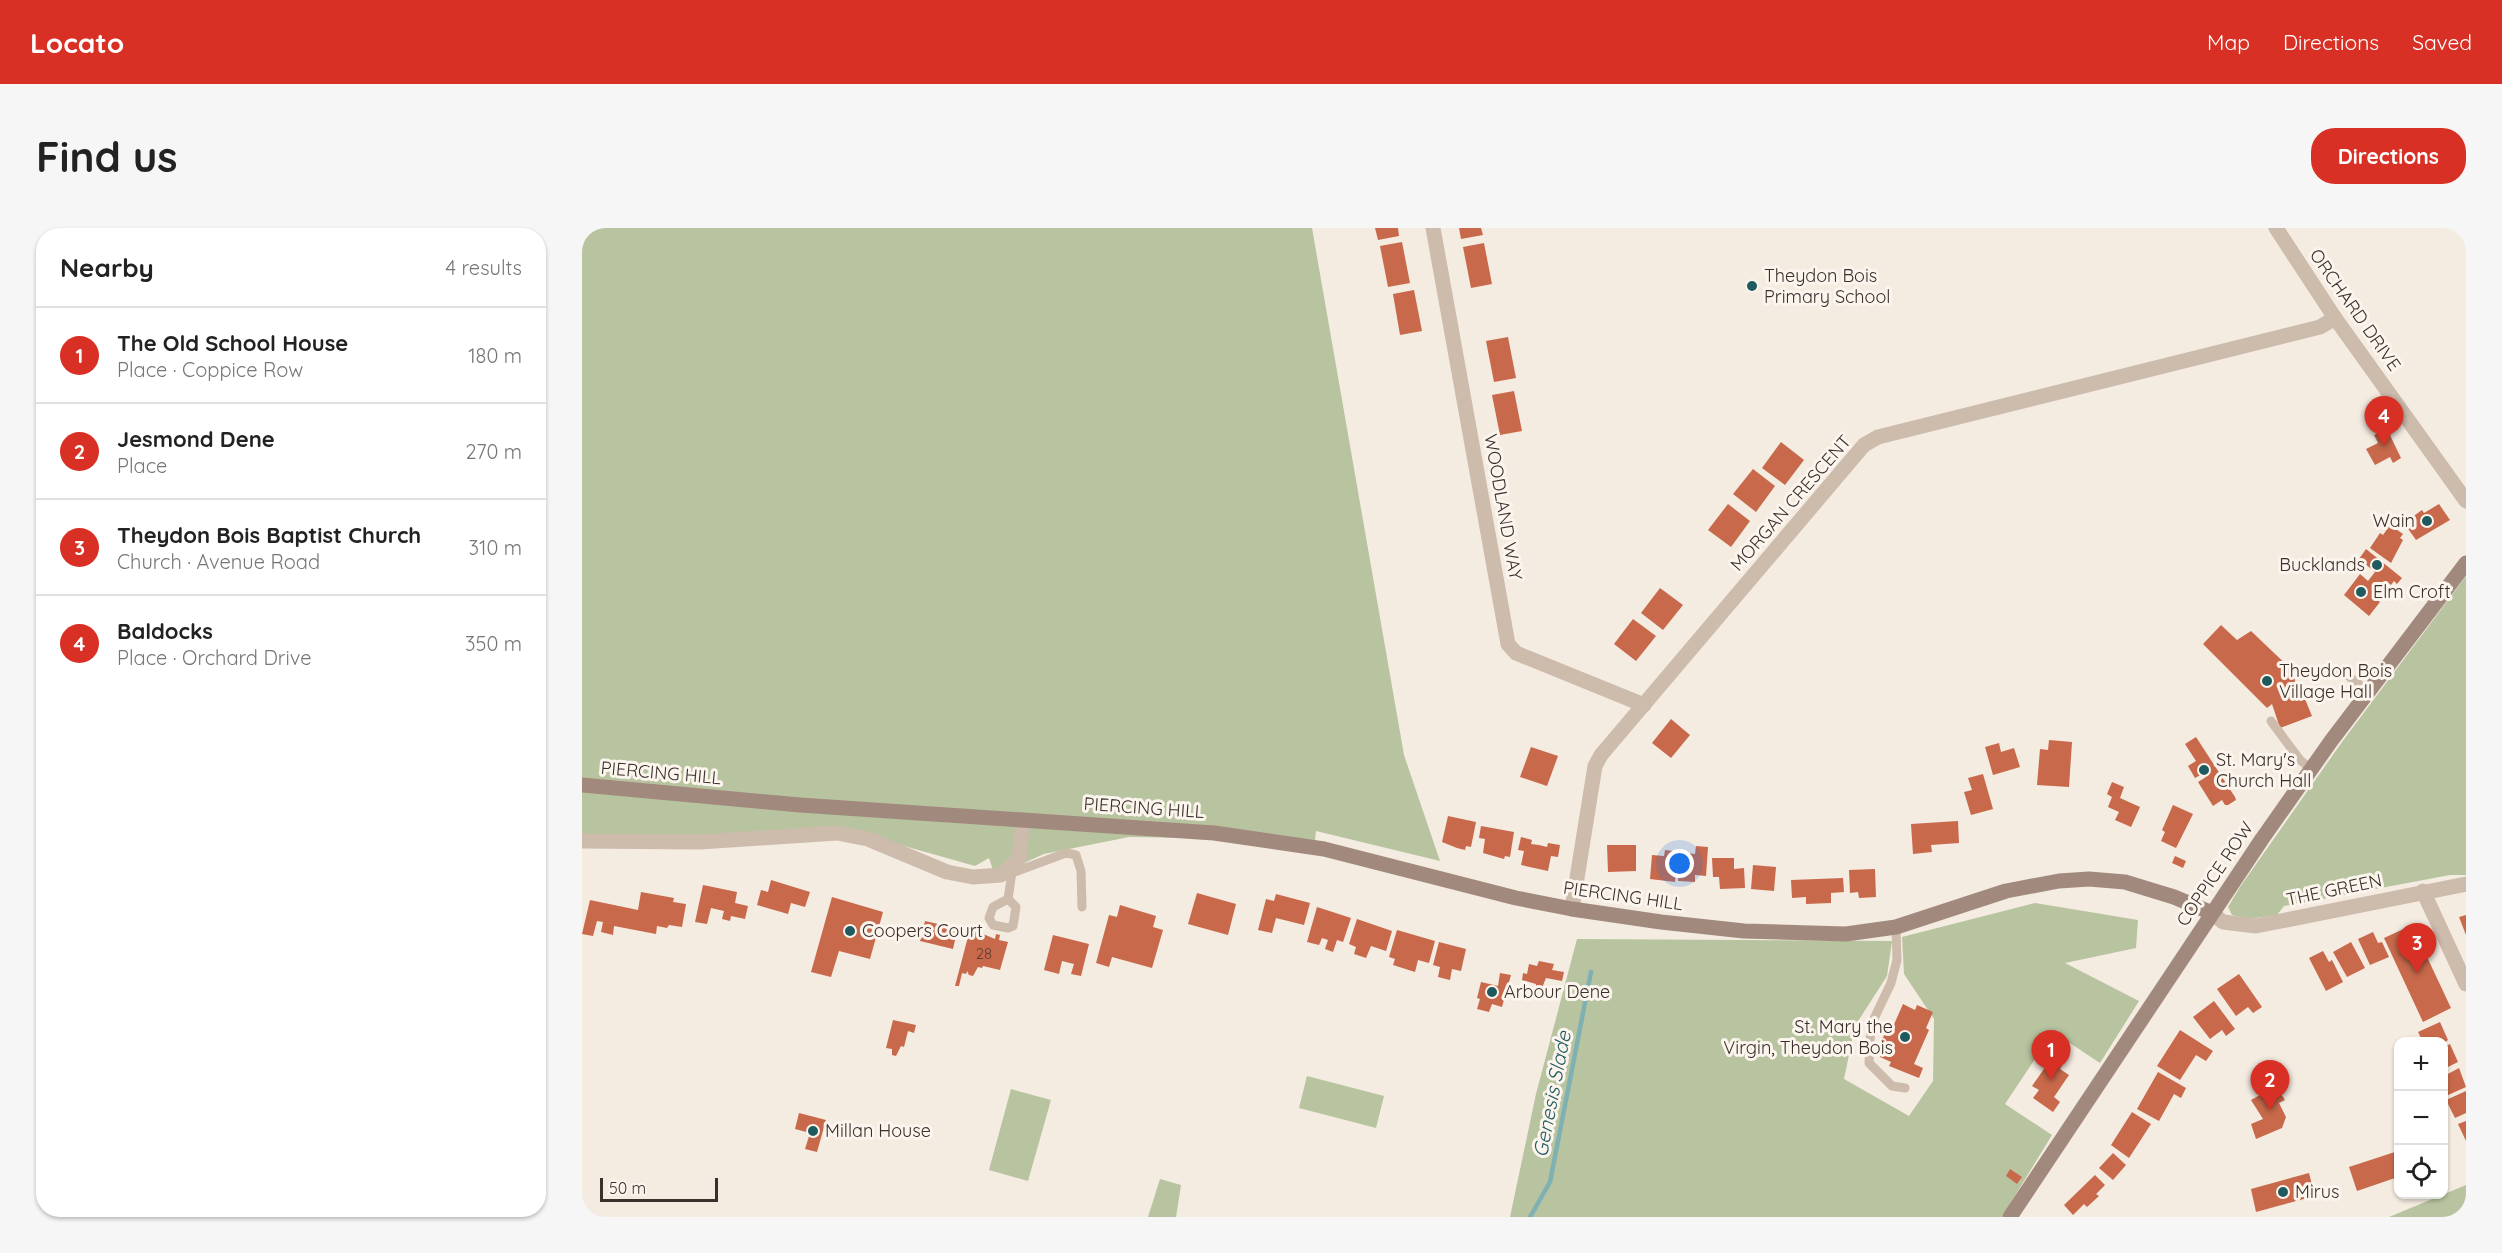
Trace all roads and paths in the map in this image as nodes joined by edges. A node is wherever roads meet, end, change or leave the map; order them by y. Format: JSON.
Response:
{"nodes":[{"id":1,"x":1433,"y":228,"type":"edge"},
{"id":2,"x":2276,"y":228,"type":"edge"},
{"id":3,"x":2335,"y":318,"type":"junction"},
{"id":4,"x":2466,"y":501,"type":"edge"},
{"id":5,"x":2466,"y":563,"type":"edge"},
{"id":6,"x":2339,"y":669,"type":"dead end"},
{"id":7,"x":2368,"y":691,"type":"junction"},
{"id":8,"x":1644,"y":705,"type":"junction"},
{"id":9,"x":2271,"y":721,"type":"dead end"},
{"id":10,"x":2311,"y":769,"type":"junction"},
{"id":11,"x":582,"y":785,"type":"edge"},
{"id":12,"x":1023,"y":820,"type":"junction"},
{"id":13,"x":582,"y":841,"type":"edge"},
{"id":14,"x":1012,"y":869,"type":"junction"},
{"id":15,"x":2466,"y":884,"type":"edge"},
{"id":16,"x":2423,"y":891,"type":"junction"},
{"id":17,"x":1008,"y":898,"type":"dead end"},
{"id":18,"x":1082,"y":907,"type":"dead end"},
{"id":19,"x":1572,"y":909,"type":"junction"},
{"id":20,"x":2212,"y":913,"type":"junction"},
{"id":21,"x":1896,"y":927,"type":"junction"},
{"id":22,"x":2466,"y":984,"type":"edge"},
{"id":23,"x":1905,"y":1088,"type":"dead end"},
{"id":24,"x":2010,"y":1217,"type":"edge"}],
"edges":[{"from":1,"to":8,"type":"street","name":"WOODLAND WAY"},
{"from":2,"to":3,"type":"street","name":"ORCHARD DRIVE"},
{"from":3,"to":4,"type":"street","name":"ORCHARD DRIVE"},
{"from":3,"to":8,"type":"street","name":"MORGAN CRESCENT"},
{"from":5,"to":7,"type":"street","name":"COPPICE ROW"},
{"from":6,"to":7,"type":"lane"},
{"from":7,"to":10,"type":"street","name":"COPPICE ROW"},
{"from":8,"to":19,"type":"street","name":"MORGAN CRESCENT"},
{"from":9,"to":10,"type":"lane"},
{"from":10,"to":20,"type":"street","name":"COPPICE ROW"},
{"from":11,"to":12,"type":"street","name":"PIERCING HILL"},
{"from":12,"to":14,"type":"street"},
{"from":12,"to":19,"type":"street","name":"PIERCING HILL"},
{"from":13,"to":14,"type":"street"},
{"from":14,"to":17,"type":"lane"},
{"from":14,"to":18,"type":"lane"},
{"from":15,"to":16,"type":"street","name":"THE GREEN"},
{"from":16,"to":20,"type":"street","name":"THE GREEN"},
{"from":16,"to":22,"type":"street"},
{"from":19,"to":21,"type":"street","name":"PIERCING HILL"},
{"from":20,"to":21,"type":"street","name":"PIERCING HILL"},
{"from":20,"to":24,"type":"street","name":"COPPICE ROW"},
{"from":21,"to":23,"type":"lane"}]}
